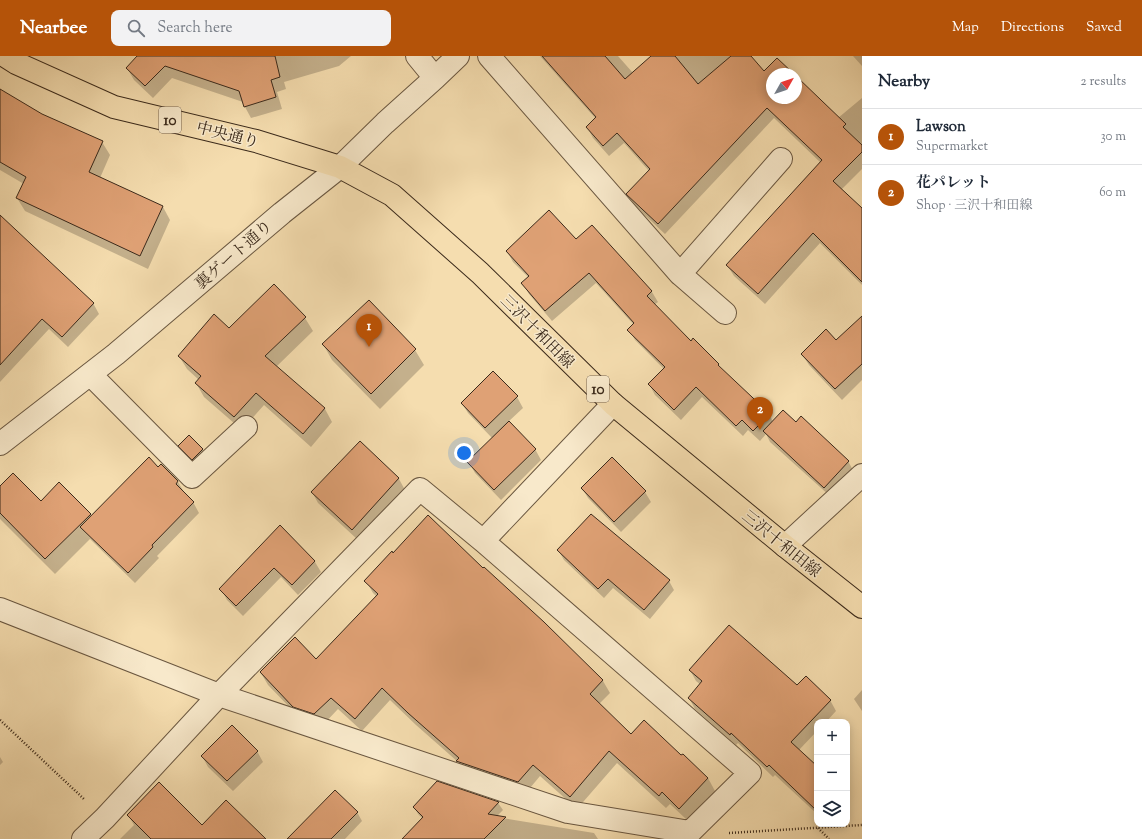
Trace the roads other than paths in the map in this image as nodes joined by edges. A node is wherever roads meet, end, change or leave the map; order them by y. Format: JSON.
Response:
{"nodes":[{"id":1,"x":5,"y":56,"type":"edge"},
{"id":2,"x":417,"y":56,"type":"edge"},
{"id":3,"x":458,"y":56,"type":"edge"},
{"id":4,"x":489,"y":56,"type":"edge"},
{"id":5,"x":435,"y":78,"type":"junction"},
{"id":6,"x":781,"y":159,"type":"dead end"},
{"id":7,"x":340,"y":167,"type":"junction"},
{"id":8,"x":680,"y":274,"type":"junction"},
{"id":9,"x":725,"y":313,"type":"dead end"},
{"id":10,"x":90,"y":374,"type":"junction"},
{"id":11,"x":613,"y":404,"type":"junction"},
{"id":12,"x":246,"y":427,"type":"dead end"},
{"id":13,"x":0,"y":444,"type":"edge"},
{"id":14,"x":862,"y":476,"type":"edge"},
{"id":15,"x":483,"y":541,"type":"junction"},
{"id":16,"x":785,"y":546,"type":"junction"},
{"id":17,"x":862,"y":608,"type":"edge"},
{"id":18,"x":0,"y":609,"type":"edge"},
{"id":19,"x":219,"y":695,"type":"junction"},
{"id":20,"x":687,"y":836,"type":"edge"},
{"id":21,"x":83,"y":839,"type":"edge"}],
"edges":[{"from":1,"to":7,"type":"main road","name":"中央通り","number":"10"},
{"from":2,"to":5,"type":"street"},
{"from":3,"to":5,"type":"street","name":"裏ゲート通り"},
{"from":4,"to":8,"type":"street"},
{"from":5,"to":7,"type":"street","name":"裏ゲート通り"},
{"from":6,"to":8,"type":"street"},
{"from":7,"to":10,"type":"street","name":"裏ゲート通り"},
{"from":7,"to":11,"type":"main road","name":"三沢十和田線","number":"10"},
{"from":8,"to":9,"type":"street"},
{"from":10,"to":12,"type":"street"},
{"from":10,"to":13,"type":"street","name":"裏ゲート通り"},
{"from":11,"to":15,"type":"street"},
{"from":11,"to":16,"type":"main road","name":"三沢十和田線","number":"10"},
{"from":14,"to":16,"type":"street"},
{"from":15,"to":19,"type":"street"},
{"from":15,"to":20,"type":"street"},
{"from":16,"to":17,"type":"main road","name":"三沢十和田線","number":"10"},
{"from":18,"to":19,"type":"street"},
{"from":19,"to":20,"type":"street"},
{"from":19,"to":21,"type":"street"}]}
